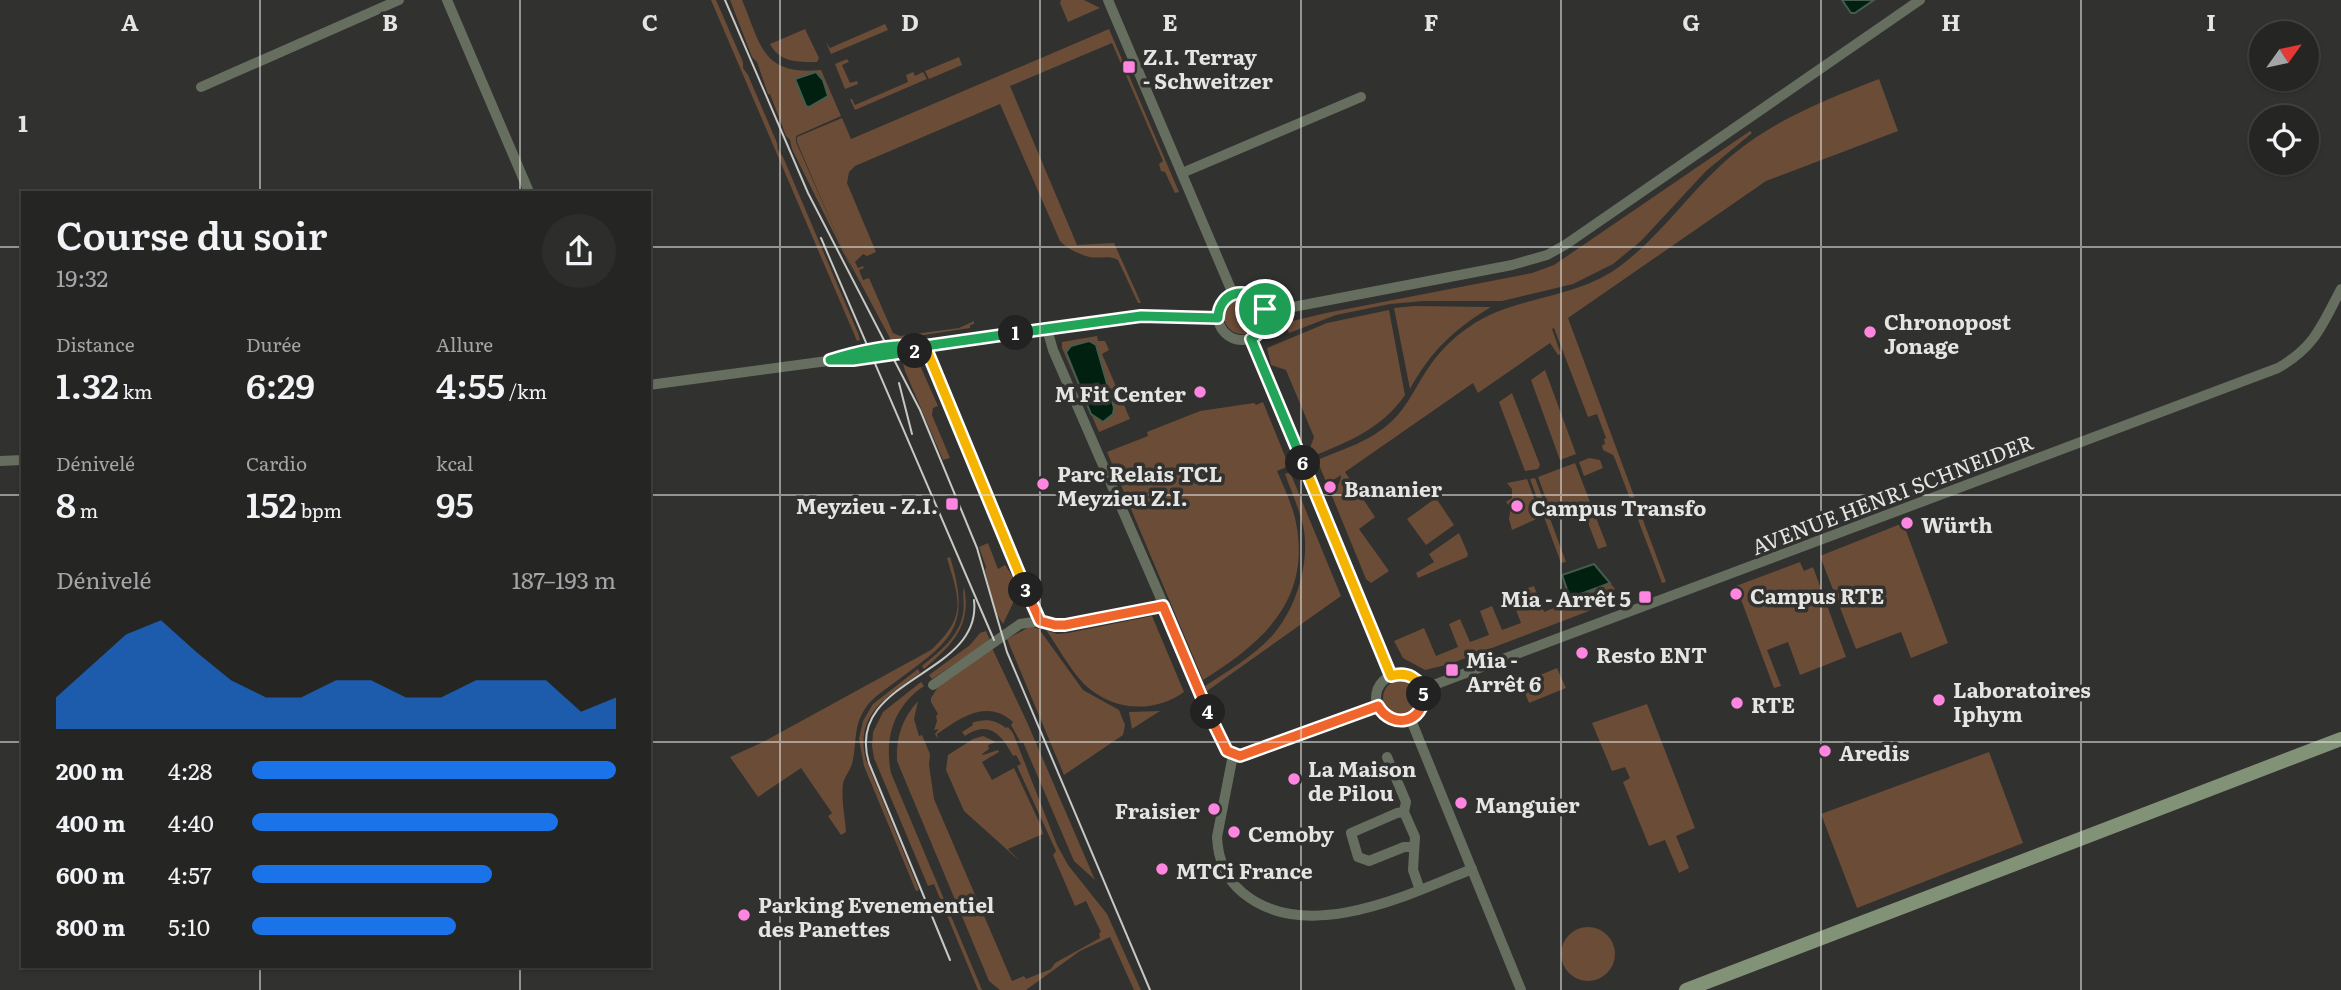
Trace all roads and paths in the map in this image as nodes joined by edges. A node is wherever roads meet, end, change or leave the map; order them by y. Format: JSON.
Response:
{"nodes":[{"id":1,"x":399,"y":0,"type":"edge"},
{"id":2,"x":447,"y":0,"type":"edge"},
{"id":3,"x":1108,"y":0,"type":"edge"},
{"id":4,"x":1920,"y":0,"type":"edge"},
{"id":5,"x":201,"y":87,"type":"dead end"},
{"id":6,"x":1361,"y":97,"type":"dead end"},
{"id":7,"x":1182,"y":173,"type":"junction"},
{"id":8,"x":529,"y":191,"type":"edge"},
{"id":9,"x":2341,"y":289,"type":"edge"},
{"id":10,"x":1233,"y":294,"type":"junction"},
{"id":11,"x":1265,"y":309,"type":"junction"},
{"id":12,"x":1218,"y":318,"type":"junction"},
{"id":13,"x":1047,"y":329,"type":"junction"},
{"id":14,"x":1251,"y":339,"type":"junction"},
{"id":15,"x":925,"y":346,"type":"junction"},
{"id":16,"x":651,"y":385,"type":"edge"},
{"id":17,"x":21,"y":460,"type":"edge"},
{"id":18,"x":0,"y":461,"type":"edge"},
{"id":19,"x":1163,"y":606,"type":"junction"},
{"id":20,"x":1040,"y":621,"type":"junction"},
{"id":21,"x":1391,"y":676,"type":"junction"},
{"id":22,"x":933,"y":685,"type":"dead end"},
{"id":23,"x":1423,"y":689,"type":"junction"},
{"id":24,"x":1378,"y":706,"type":"junction"},
{"id":25,"x":1411,"y":720,"type":"junction"},
{"id":26,"x":2341,"y":739,"type":"edge"},
{"id":27,"x":1233,"y":755,"type":"junction"},
{"id":28,"x":1387,"y":757,"type":"dead end"},
{"id":29,"x":1404,"y":812,"type":"junction"},
{"id":30,"x":1414,"y":847,"type":"junction"},
{"id":31,"x":1472,"y":869,"type":"junction"},
{"id":32,"x":1420,"y":890,"type":"junction"},
{"id":33,"x":1521,"y":990,"type":"edge"},
{"id":34,"x":1686,"y":990,"type":"edge"}],
"edges":[{"from":1,"to":5,"type":"street"},
{"from":2,"to":8,"type":"street"},
{"from":3,"to":7,"type":"street"},
{"from":4,"to":11,"type":"street"},
{"from":6,"to":7,"type":"street"},
{"from":7,"to":10,"type":"street"},
{"from":9,"to":23,"type":"street","name":"AVENUE HENRI SCHNEIDER"},
{"from":10,"to":11,"type":"street"},
{"from":10,"to":12,"type":"street"},
{"from":11,"to":14,"type":"street"},
{"from":12,"to":13,"type":"street"},
{"from":12,"to":14,"type":"street"},
{"from":13,"to":15,"type":"street"},
{"from":13,"to":19,"type":"street"},
{"from":14,"to":21,"type":"street"},
{"from":15,"to":16,"type":"street"},
{"from":15,"to":20,"type":"street"},
{"from":17,"to":18,"type":"street"},
{"from":19,"to":20,"type":"street"},
{"from":19,"to":27,"type":"street"},
{"from":20,"to":22,"type":"street"},
{"from":21,"to":23,"type":"street"},
{"from":21,"to":24,"type":"street"},
{"from":23,"to":25,"type":"street"},
{"from":24,"to":25,"type":"street"},
{"from":24,"to":27,"type":"street"},
{"from":25,"to":31,"type":"street"},
{"from":26,"to":34,"type":"main road"},
{"from":27,"to":32,"type":"street"},
{"from":28,"to":29,"type":"street"},
{"from":29,"to":30,"type":"street"},
{"from":29,"to":30,"type":"street"},
{"from":30,"to":32,"type":"street"},
{"from":31,"to":32,"type":"street"},
{"from":31,"to":33,"type":"street"}]}
